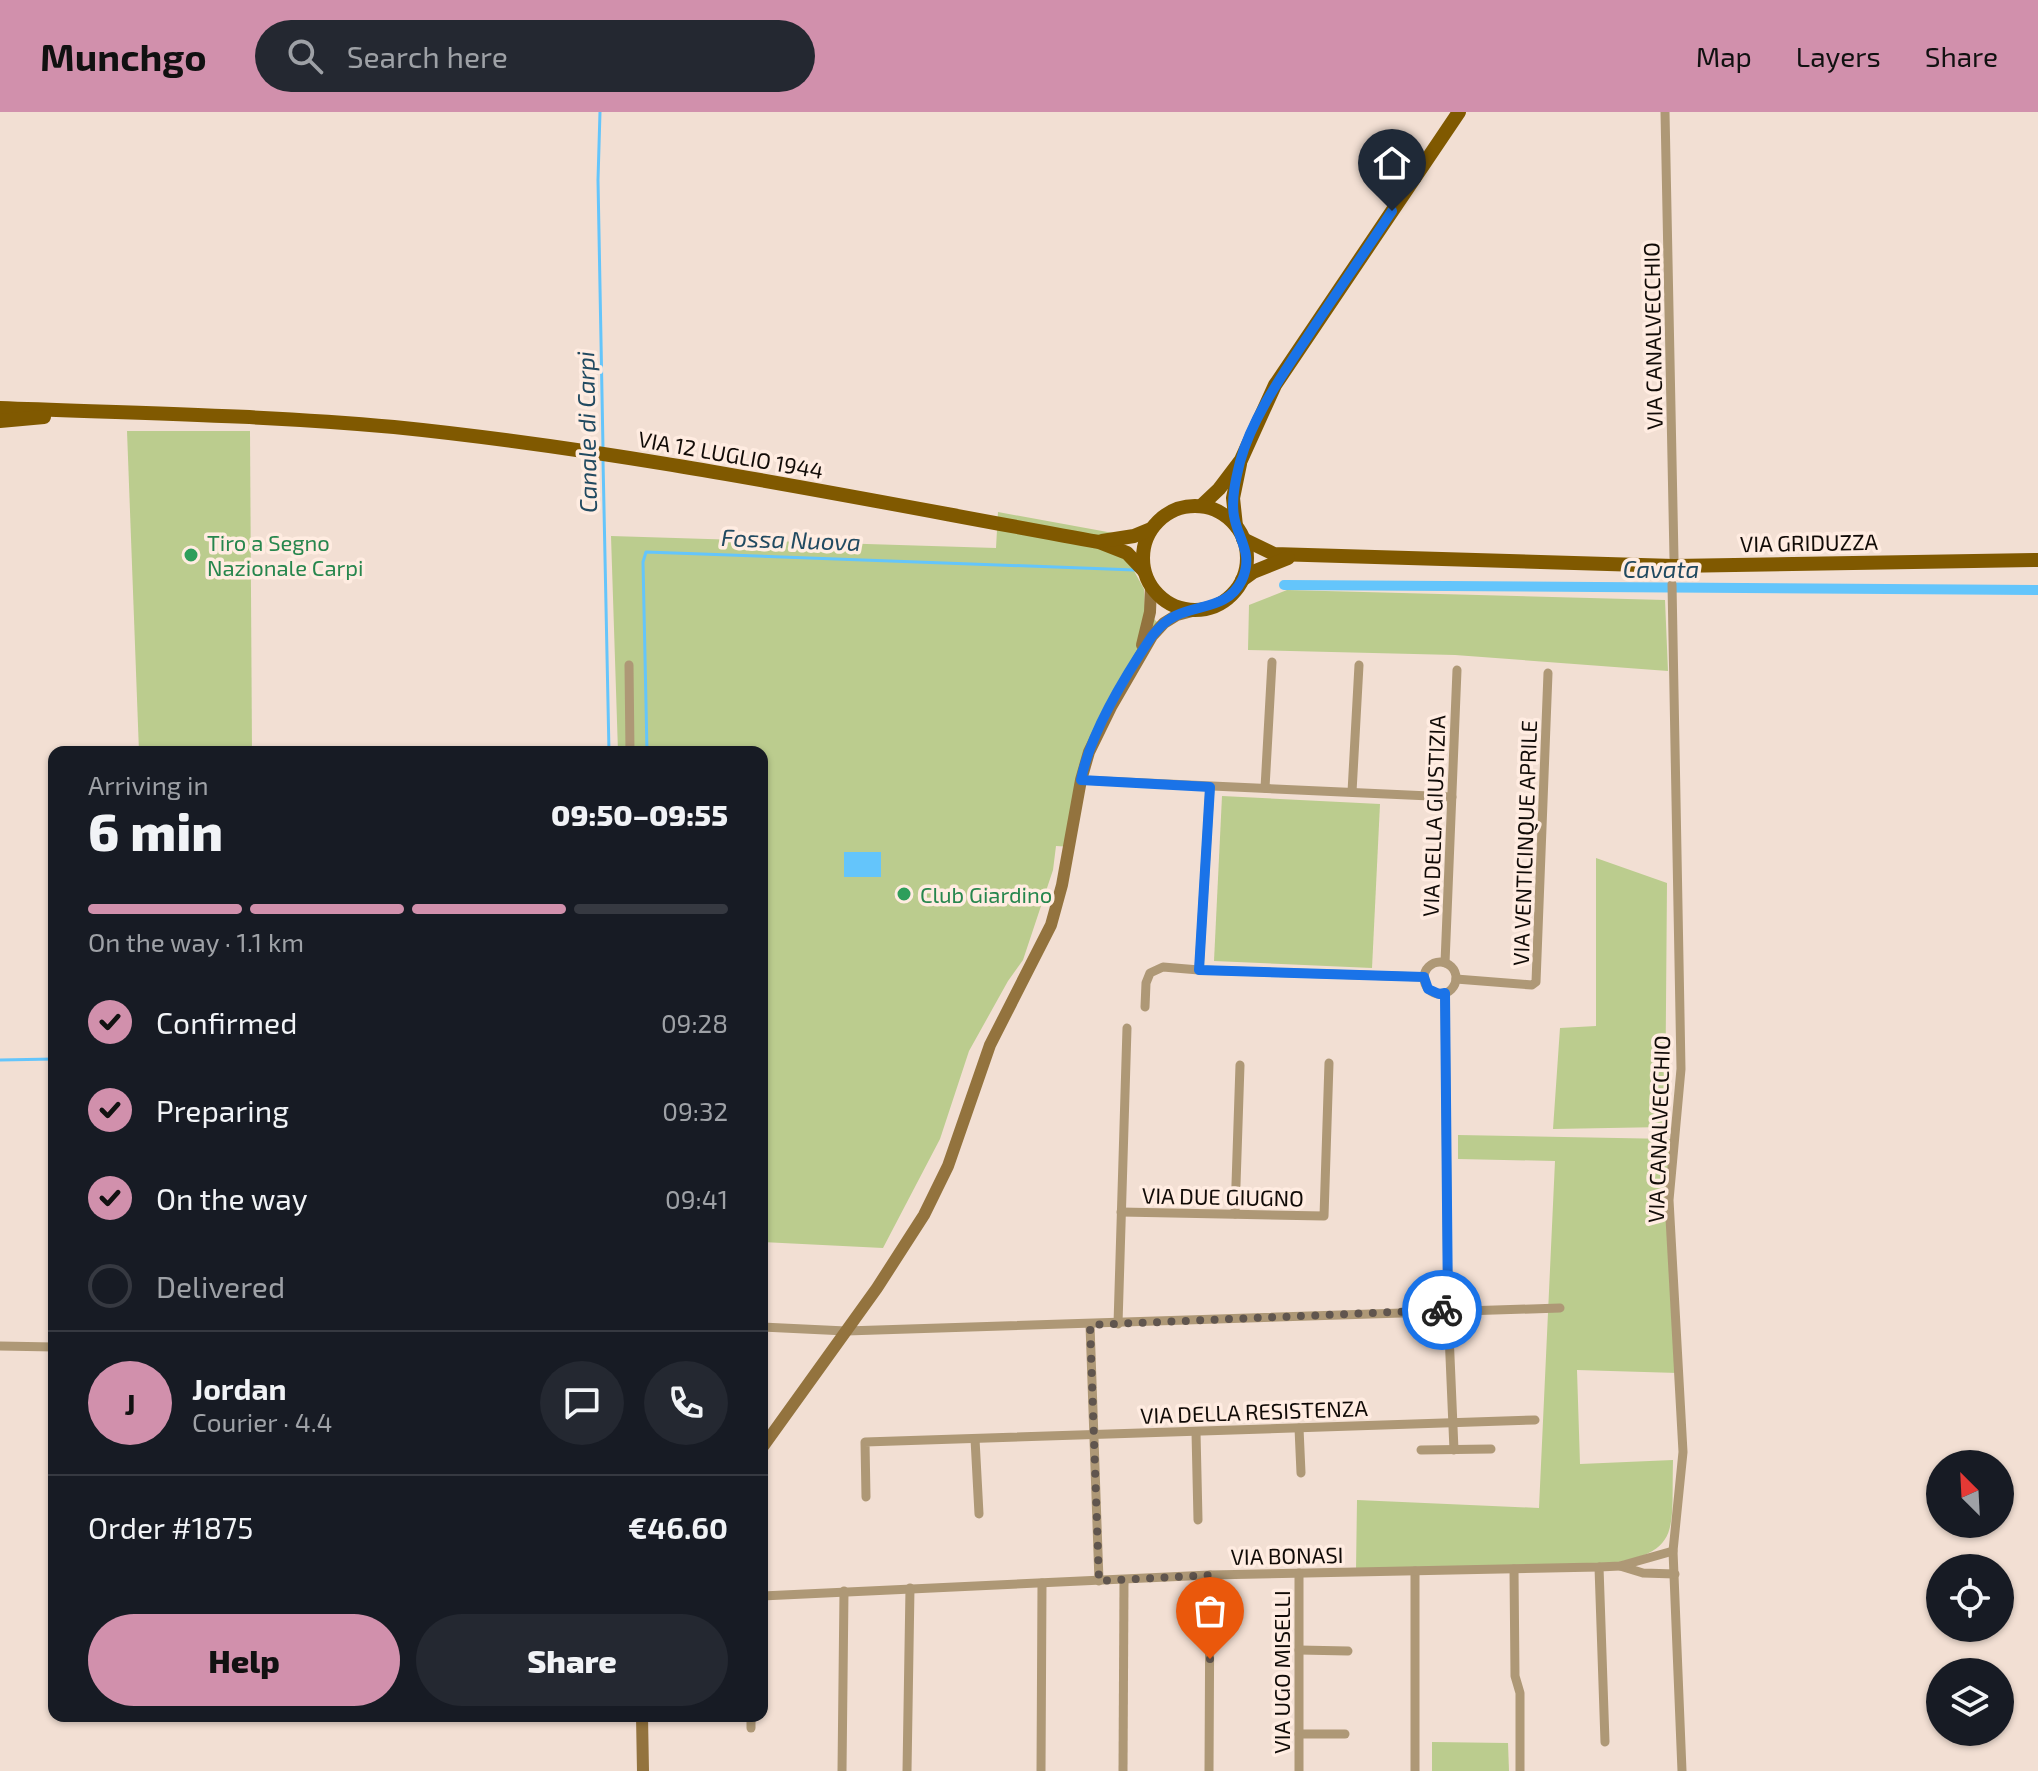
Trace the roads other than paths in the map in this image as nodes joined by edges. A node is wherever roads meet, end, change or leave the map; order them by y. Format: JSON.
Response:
{"nodes":[{"id":1,"x":1459,"y":112,"type":"edge"},
{"id":2,"x":1665,"y":112,"type":"edge"},
{"id":3,"x":0,"y":408,"type":"edge"},
{"id":4,"x":112,"y":412,"type":"junction"},
{"id":5,"x":0,"y":421,"type":"edge"},
{"id":6,"x":1241,"y":460,"type":"junction"},
{"id":7,"x":1201,"y":506,"type":"junction"},
{"id":8,"x":1151,"y":529,"type":"junction"},
{"id":9,"x":1240,"y":532,"type":"junction"},
{"id":10,"x":1099,"y":542,"type":"junction"},
{"id":11,"x":1294,"y":556,"type":"junction"},
{"id":12,"x":1674,"y":558,"type":"dead end"},
{"id":13,"x":2038,"y":560,"type":"edge"},
{"id":14,"x":1144,"y":571,"type":"junction"},
{"id":15,"x":1242,"y":580,"type":"junction"},
{"id":16,"x":1672,"y":584,"type":"dead end"},
{"id":17,"x":1151,"y":586,"type":"junction"},
{"id":18,"x":1196,"y":610,"type":"junction"},
{"id":19,"x":1140,"y":654,"type":"junction"},
{"id":20,"x":1272,"y":662,"type":"dead end"},
{"id":21,"x":629,"y":665,"type":"dead end"},
{"id":22,"x":1359,"y":665,"type":"dead end"},
{"id":23,"x":1457,"y":670,"type":"dead end"},
{"id":24,"x":1548,"y":673,"type":"dead end"},
{"id":25,"x":630,"y":746,"type":"edge"},
{"id":26,"x":1081,"y":780,"type":"junction"},
{"id":27,"x":1210,"y":787,"type":"junction"},
{"id":28,"x":1265,"y":788,"type":"junction"},
{"id":29,"x":1352,"y":792,"type":"junction"},
{"id":30,"x":1452,"y":797,"type":"junction"},
{"id":31,"x":1445,"y":963,"type":"junction"},
{"id":32,"x":1199,"y":970,"type":"junction"},
{"id":33,"x":1424,"y":977,"type":"junction"},
{"id":34,"x":1456,"y":979,"type":"junction"},
{"id":35,"x":1445,"y":993,"type":"junction"},
{"id":36,"x":1145,"y":1007,"type":"dead end"},
{"id":37,"x":1127,"y":1028,"type":"dead end"},
{"id":38,"x":1329,"y":1063,"type":"dead end"},
{"id":39,"x":1240,"y":1065,"type":"dead end"},
{"id":40,"x":1121,"y":1212,"type":"junction"},
{"id":41,"x":1235,"y":1214,"type":"junction"},
{"id":42,"x":1560,"y":1308,"type":"dead end"},
{"id":43,"x":1448,"y":1310,"type":"junction"},
{"id":44,"x":1118,"y":1324,"type":"junction"},
{"id":45,"x":1090,"y":1325,"type":"junction"},
{"id":46,"x":768,"y":1327,"type":"edge"},
{"id":47,"x":846,"y":1331,"type":"junction"},
{"id":48,"x":0,"y":1346,"type":"edge"},
{"id":49,"x":48,"y":1347,"type":"edge"},
{"id":50,"x":1535,"y":1420,"type":"dead end"},
{"id":51,"x":1454,"y":1421,"type":"junction"},
{"id":52,"x":1299,"y":1428,"type":"junction"},
{"id":53,"x":1196,"y":1432,"type":"junction"},
{"id":54,"x":1092,"y":1435,"type":"junction"},
{"id":55,"x":975,"y":1439,"type":"junction"},
{"id":56,"x":768,"y":1440,"type":"edge"},
{"id":57,"x":1491,"y":1449,"type":"dead end"},
{"id":58,"x":1421,"y":1450,"type":"dead end"},
{"id":59,"x":1454,"y":1450,"type":"junction"},
{"id":60,"x":1301,"y":1473,"type":"dead end"},
{"id":61,"x":866,"y":1497,"type":"dead end"},
{"id":62,"x":979,"y":1514,"type":"dead end"},
{"id":63,"x":1198,"y":1520,"type":"dead end"},
{"id":64,"x":1673,"y":1551,"type":"junction"},
{"id":65,"x":1620,"y":1566,"type":"junction"},
{"id":66,"x":1599,"y":1567,"type":"junction"},
{"id":67,"x":1514,"y":1569,"type":"junction"},
{"id":68,"x":1415,"y":1571,"type":"junction"},
{"id":69,"x":1299,"y":1573,"type":"junction"},
{"id":70,"x":1675,"y":1574,"type":"junction"},
{"id":71,"x":1210,"y":1575,"type":"junction"},
{"id":72,"x":1124,"y":1580,"type":"junction"},
{"id":73,"x":1099,"y":1581,"type":"junction"},
{"id":74,"x":1042,"y":1583,"type":"junction"},
{"id":75,"x":910,"y":1588,"type":"junction"},
{"id":76,"x":844,"y":1591,"type":"junction"},
{"id":77,"x":768,"y":1596,"type":"edge"},
{"id":78,"x":1299,"y":1650,"type":"junction"},
{"id":79,"x":1348,"y":1651,"type":"dead end"},
{"id":80,"x":642,"y":1722,"type":"edge"},
{"id":81,"x":751,"y":1722,"type":"edge"},
{"id":82,"x":751,"y":1728,"type":"dead end"},
{"id":83,"x":1299,"y":1734,"type":"junction"},
{"id":84,"x":1345,"y":1734,"type":"dead end"},
{"id":85,"x":1605,"y":1742,"type":"dead end"},
{"id":86,"x":643,"y":1771,"type":"edge"},
{"id":87,"x":842,"y":1771,"type":"edge"},
{"id":88,"x":907,"y":1771,"type":"edge"},
{"id":89,"x":1041,"y":1771,"type":"edge"},
{"id":90,"x":1123,"y":1771,"type":"edge"},
{"id":91,"x":1209,"y":1771,"type":"edge"},
{"id":92,"x":1299,"y":1771,"type":"edge"},
{"id":93,"x":1415,"y":1771,"type":"edge"},
{"id":94,"x":1520,"y":1771,"type":"edge"},
{"id":95,"x":1682,"y":1771,"type":"edge"}],
"edges":[{"from":1,"to":6,"type":"main road"},
{"from":2,"to":12,"type":"street","name":"VIA CANALVECCHIO"},
{"from":3,"to":4,"type":"main road","name":"VIA 12 LUGLIO 1944"},
{"from":4,"to":5,"type":"main road","name":"VIA 12 LUGLIO 1944"},
{"from":4,"to":10,"type":"main road","name":"VIA 12 LUGLIO 1944"},
{"from":6,"to":7,"type":"main road"},
{"from":6,"to":9,"type":"main road"},
{"from":7,"to":8,"type":"main road"},
{"from":7,"to":9,"type":"main road"},
{"from":8,"to":10,"type":"main road"},
{"from":8,"to":14,"type":"main road"},
{"from":9,"to":11,"type":"main road","name":"VIA GRIDUZZA"},
{"from":9,"to":15,"type":"main road"},
{"from":10,"to":14,"type":"main road"},
{"from":11,"to":13,"type":"main road","name":"VIA GRIDUZZA"},
{"from":11,"to":15,"type":"main road","name":"VIA GRIDUZZA"},
{"from":14,"to":17,"type":"main road"},
{"from":15,"to":18,"type":"main road"},
{"from":16,"to":64,"type":"street","name":"VIA CANALVECCHIO"},
{"from":17,"to":18,"type":"main road"},
{"from":17,"to":19,"type":"main road"},
{"from":18,"to":19,"type":"main road"},
{"from":19,"to":26,"type":"main road"},
{"from":20,"to":28,"type":"street"},
{"from":21,"to":25,"type":"street"},
{"from":22,"to":29,"type":"street"},
{"from":23,"to":30,"type":"street","name":"VIA DELLA GIUSTIZIA"},
{"from":24,"to":34,"type":"street","name":"VIA VENTICINQUE APRILE"},
{"from":26,"to":27,"type":"street"},
{"from":26,"to":47,"type":"main road"},
{"from":27,"to":28,"type":"street"},
{"from":27,"to":32,"type":"street"},
{"from":28,"to":29,"type":"street"},
{"from":29,"to":30,"type":"street"},
{"from":30,"to":31,"type":"street","name":"VIA DELLA GIUSTIZIA"},
{"from":31,"to":33,"type":"street"},
{"from":31,"to":34,"type":"street"},
{"from":32,"to":33,"type":"street"},
{"from":32,"to":36,"type":"street"},
{"from":33,"to":35,"type":"street"},
{"from":34,"to":35,"type":"street"},
{"from":35,"to":43,"type":"street"},
{"from":37,"to":40,"type":"street"},
{"from":38,"to":41,"type":"street","name":"VIA DUE GIUGNO"},
{"from":39,"to":41,"type":"street"},
{"from":40,"to":41,"type":"street","name":"VIA DUE GIUGNO"},
{"from":40,"to":44,"type":"street"},
{"from":42,"to":43,"type":"street"},
{"from":43,"to":44,"type":"street"},
{"from":43,"to":51,"type":"street"},
{"from":44,"to":45,"type":"street"},
{"from":45,"to":47,"type":"street"},
{"from":45,"to":54,"type":"street"},
{"from":46,"to":47,"type":"street"},
{"from":47,"to":56,"type":"main road"},
{"from":48,"to":49,"type":"street"},
{"from":50,"to":51,"type":"street","name":"VIA DELLA RESISTENZA"},
{"from":51,"to":52,"type":"street","name":"VIA DELLA RESISTENZA"},
{"from":51,"to":59,"type":"street"},
{"from":52,"to":53,"type":"street","name":"VIA DELLA RESISTENZA"},
{"from":52,"to":60,"type":"street"},
{"from":53,"to":54,"type":"street","name":"VIA DELLA RESISTENZA"},
{"from":53,"to":63,"type":"street"},
{"from":54,"to":55,"type":"street","name":"VIA DELLA RESISTENZA"},
{"from":54,"to":73,"type":"street"},
{"from":55,"to":61,"type":"street","name":"VIA DELLA RESISTENZA"},
{"from":55,"to":62,"type":"street"},
{"from":57,"to":59,"type":"street"},
{"from":58,"to":59,"type":"street"},
{"from":64,"to":65,"type":"street","name":"VIA BONASI"},
{"from":64,"to":70,"type":"street","name":"VIA CANALVECCHIO"},
{"from":65,"to":66,"type":"street","name":"VIA BONASI"},
{"from":65,"to":70,"type":"street","name":"VIA BONASI"},
{"from":66,"to":67,"type":"street","name":"VIA BONASI"},
{"from":66,"to":85,"type":"street"},
{"from":67,"to":68,"type":"street","name":"VIA BONASI"},
{"from":67,"to":94,"type":"street"},
{"from":68,"to":69,"type":"street","name":"VIA BONASI"},
{"from":68,"to":93,"type":"street"},
{"from":69,"to":71,"type":"street","name":"VIA BONASI"},
{"from":69,"to":78,"type":"street","name":"VIA UGO MISELLI"},
{"from":70,"to":95,"type":"street","name":"VIA CANALVECCHIO"},
{"from":71,"to":72,"type":"street","name":"VIA BONASI"},
{"from":71,"to":91,"type":"street"},
{"from":72,"to":73,"type":"street","name":"VIA BONASI"},
{"from":72,"to":90,"type":"street"},
{"from":73,"to":74,"type":"street","name":"VIA BONASI"},
{"from":74,"to":75,"type":"street","name":"VIA BONASI"},
{"from":74,"to":89,"type":"street"},
{"from":75,"to":76,"type":"street","name":"VIA BONASI"},
{"from":75,"to":88,"type":"street"},
{"from":76,"to":77,"type":"street","name":"VIA BONASI"},
{"from":76,"to":87,"type":"street"},
{"from":78,"to":79,"type":"street"},
{"from":78,"to":83,"type":"street","name":"VIA UGO MISELLI"},
{"from":80,"to":86,"type":"main road"},
{"from":81,"to":82,"type":"street"},
{"from":83,"to":84,"type":"street"},
{"from":83,"to":92,"type":"street","name":"VIA UGO MISELLI"}]}
